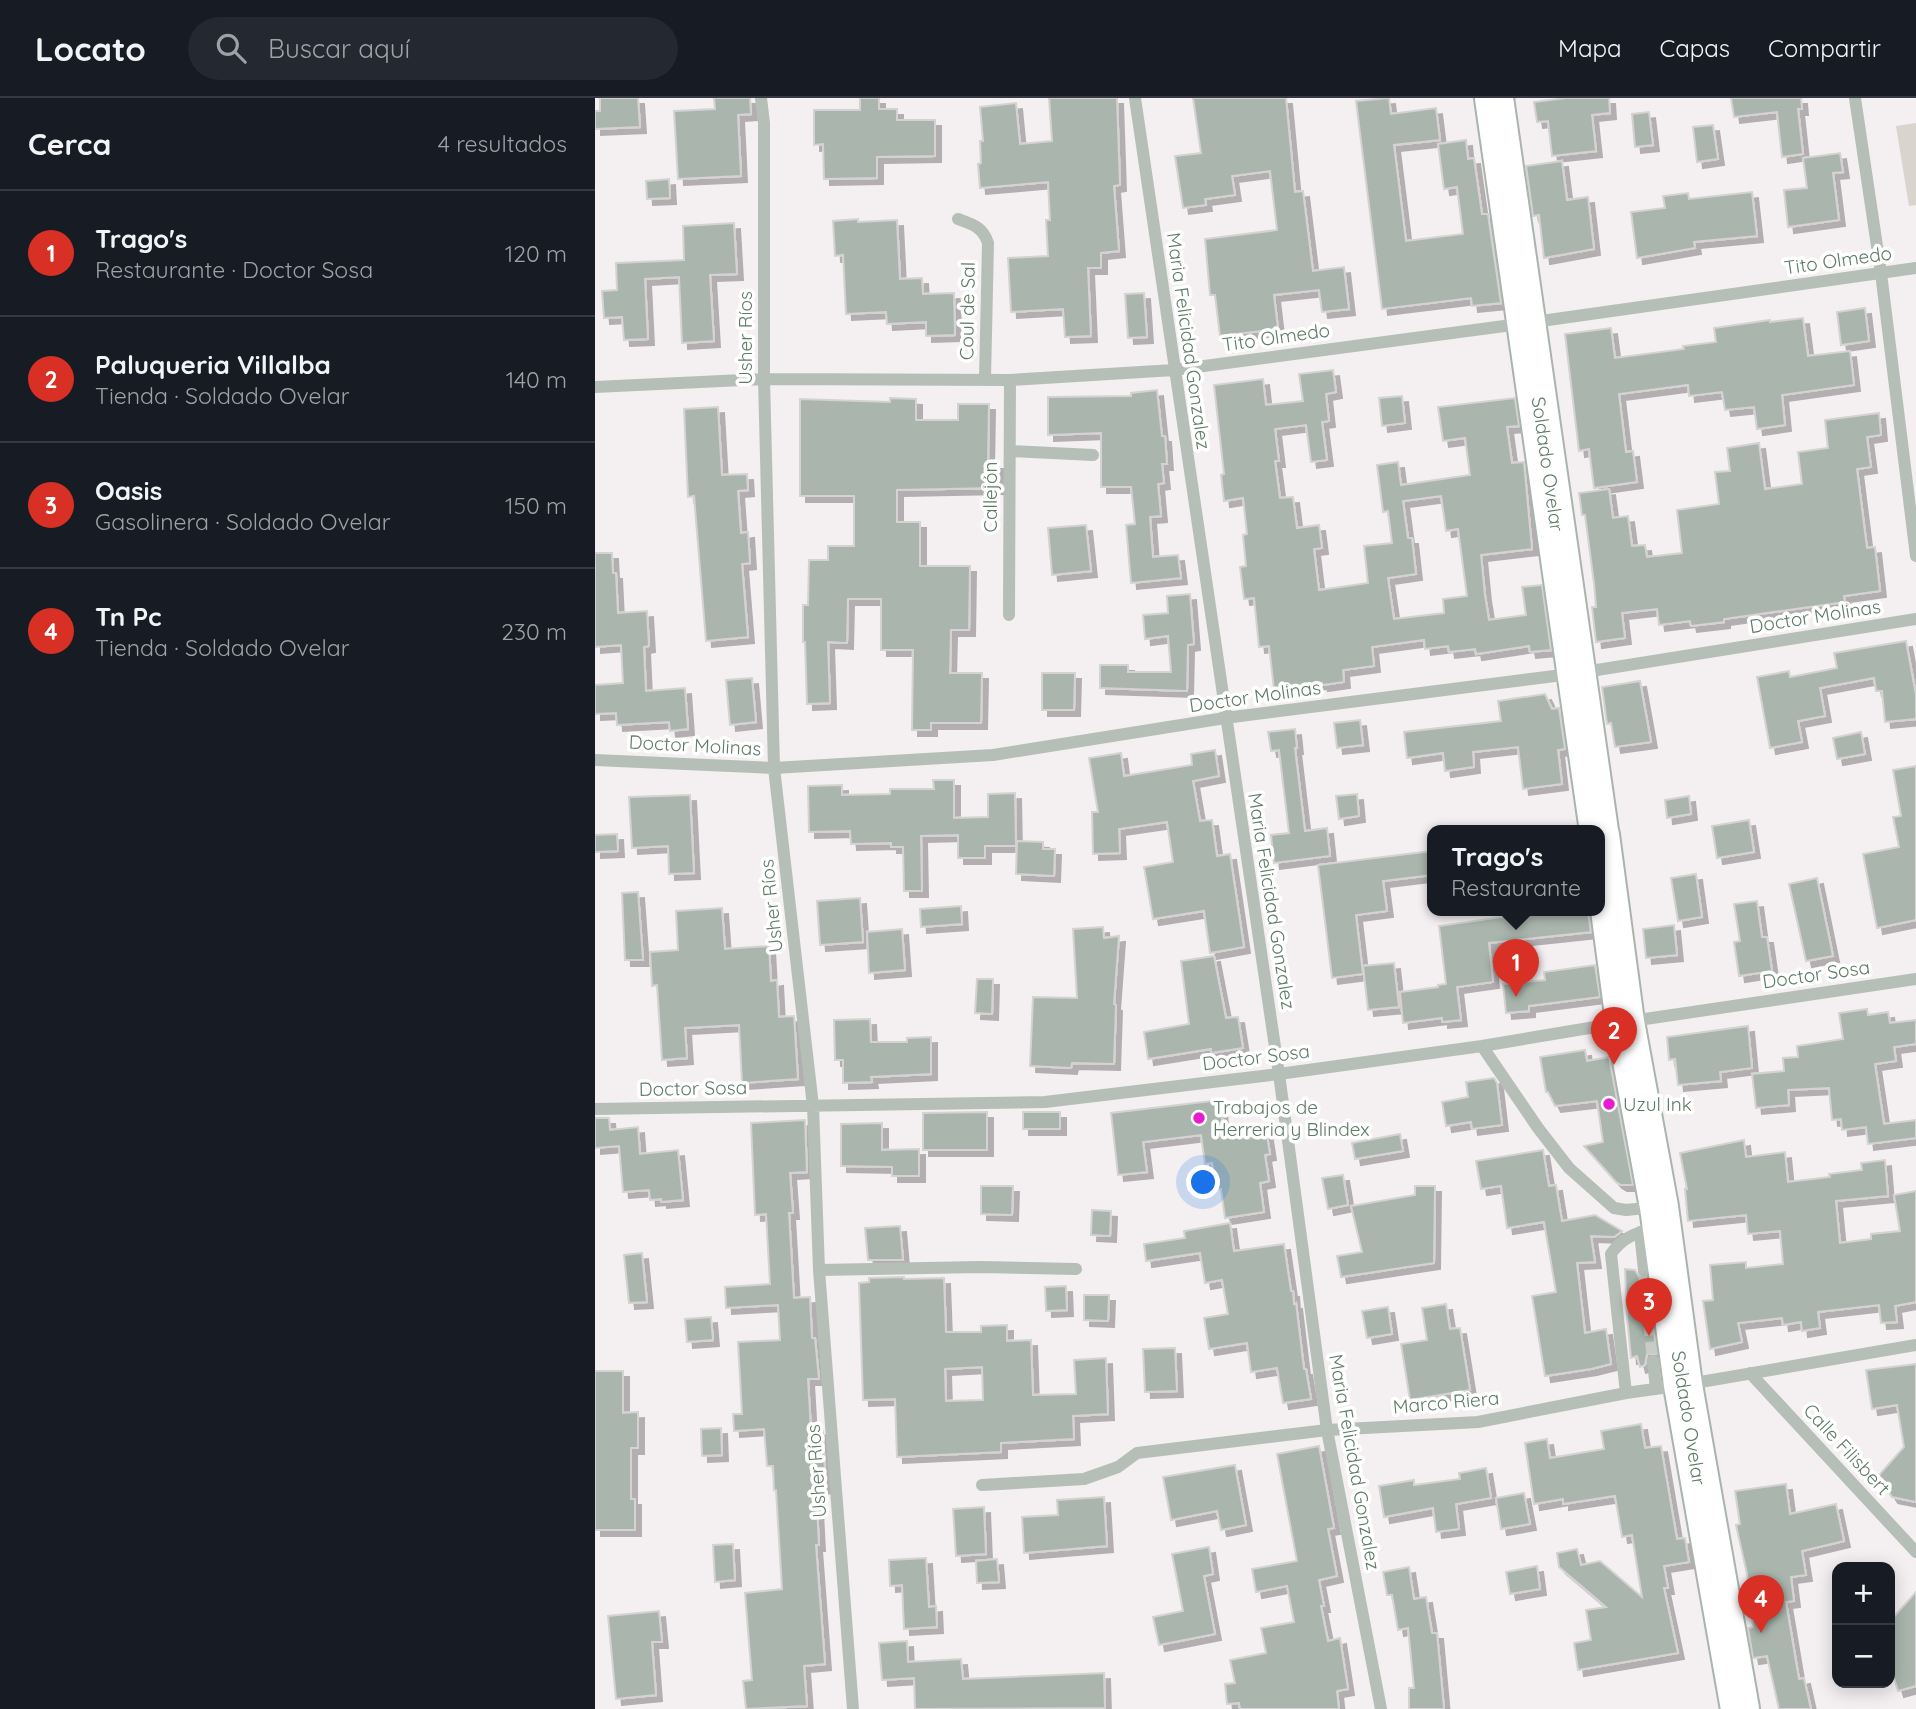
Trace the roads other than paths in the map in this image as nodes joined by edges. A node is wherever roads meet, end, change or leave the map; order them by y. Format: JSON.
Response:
{"nodes":[{"id":1,"x":761,"y":98,"type":"edge"},
{"id":2,"x":1135,"y":98,"type":"edge"},
{"id":3,"x":1494,"y":98,"type":"edge"},
{"id":4,"x":1855,"y":98,"type":"edge"},
{"id":5,"x":958,"y":219,"type":"dead end"},
{"id":6,"x":1916,"y":268,"type":"edge"},
{"id":7,"x":1881,"y":273,"type":"junction"},
{"id":8,"x":1527,"y":323,"type":"junction"},
{"id":9,"x":1174,"y":370,"type":"junction"},
{"id":10,"x":764,"y":379,"type":"junction"},
{"id":11,"x":985,"y":379,"type":"junction"},
{"id":12,"x":1010,"y":380,"type":"junction"},
{"id":13,"x":595,"y":387,"type":"edge"},
{"id":14,"x":1010,"y":451,"type":"junction"},
{"id":15,"x":1093,"y":455,"type":"dead end"},
{"id":16,"x":1916,"y":556,"type":"edge"},
{"id":17,"x":1009,"y":615,"type":"dead end"},
{"id":18,"x":1916,"y":619,"type":"edge"},
{"id":19,"x":1578,"y":673,"type":"junction"},
{"id":20,"x":1225,"y":718,"type":"junction"},
{"id":21,"x":595,"y":760,"type":"edge"},
{"id":22,"x":774,"y":768,"type":"junction"},
{"id":23,"x":1599,"y":825,"type":"edge"},
{"id":24,"x":1605,"y":871,"type":"edge"},
{"id":25,"x":1916,"y":979,"type":"edge"},
{"id":26,"x":1625,"y":1021,"type":"junction"},
{"id":27,"x":1482,"y":1046,"type":"junction"},
{"id":28,"x":1279,"y":1074,"type":"junction"},
{"id":29,"x":813,"y":1106,"type":"junction"},
{"id":30,"x":595,"y":1109,"type":"edge"},
{"id":31,"x":1654,"y":1222,"type":"junction"},
{"id":32,"x":1076,"y":1269,"type":"dead end"},
{"id":33,"x":819,"y":1270,"type":"junction"},
{"id":34,"x":1644,"y":1270,"type":"tunnel mouth"},
{"id":35,"x":1916,"y":1345,"type":"edge"},
{"id":36,"x":1653,"y":1361,"type":"tunnel mouth"},
{"id":37,"x":1750,"y":1373,"type":"junction"},
{"id":38,"x":1669,"y":1387,"type":"junction"},
{"id":39,"x":1626,"y":1392,"type":"junction"},
{"id":40,"x":1327,"y":1430,"type":"junction"},
{"id":41,"x":982,"y":1485,"type":"dead end"},
{"id":42,"x":1916,"y":1552,"type":"edge"},
{"id":43,"x":853,"y":1709,"type":"edge"},
{"id":44,"x":1381,"y":1709,"type":"edge"},
{"id":45,"x":1740,"y":1709,"type":"edge"}],
"edges":[{"from":1,"to":10,"type":"street","name":"Usher Ríos"},
{"from":2,"to":9,"type":"street","name":"Maria Felicidad Gonzalez"},
{"from":3,"to":8,"type":"main road","name":"Soldado Ovelar"},
{"from":4,"to":7,"type":"street"},
{"from":5,"to":11,"type":"street","name":"Coul de Sal"},
{"from":6,"to":7,"type":"street","name":"Tito Olmedo"},
{"from":7,"to":8,"type":"street","name":"Tito Olmedo"},
{"from":7,"to":16,"type":"street"},
{"from":8,"to":9,"type":"street","name":"Tito Olmedo"},
{"from":8,"to":19,"type":"main road","name":"Soldado Ovelar"},
{"from":9,"to":12,"type":"street","name":"Tito Olmedo"},
{"from":9,"to":20,"type":"street","name":"Maria Felicidad Gonzalez"},
{"from":10,"to":11,"type":"street","name":"Tito Olmedo"},
{"from":10,"to":13,"type":"street","name":"Tito Olmedo"},
{"from":10,"to":22,"type":"street","name":"Usher Ríos"},
{"from":11,"to":12,"type":"street","name":"Tito Olmedo"},
{"from":12,"to":14,"type":"street","name":"Callejón"},
{"from":14,"to":15,"type":"street"},
{"from":14,"to":17,"type":"street","name":"Callejón"},
{"from":18,"to":19,"type":"street","name":"Doctor Molinas"},
{"from":19,"to":20,"type":"street","name":"Doctor Molinas"},
{"from":19,"to":23,"type":"main road","name":"Soldado Ovelar"},
{"from":20,"to":22,"type":"street","name":"Doctor Molinas"},
{"from":20,"to":28,"type":"street","name":"Maria Felicidad Gonzalez"},
{"from":21,"to":22,"type":"street","name":"Doctor Molinas"},
{"from":22,"to":29,"type":"street","name":"Usher Ríos"},
{"from":24,"to":26,"type":"main road","name":"Soldado Ovelar"},
{"from":25,"to":26,"type":"street","name":"Doctor Sosa"},
{"from":26,"to":27,"type":"street","name":"Doctor Sosa"},
{"from":26,"to":31,"type":"main road","name":"Soldado Ovelar"},
{"from":27,"to":28,"type":"street","name":"Doctor Sosa"},
{"from":27,"to":31,"type":"street"},
{"from":28,"to":29,"type":"street","name":"Doctor Sosa"},
{"from":28,"to":40,"type":"street","name":"Maria Felicidad Gonzalez"},
{"from":29,"to":30,"type":"street","name":"Doctor Sosa"},
{"from":29,"to":33,"type":"street","name":"Usher Ríos"},
{"from":31,"to":34,"type":"street"},
{"from":31,"to":38,"type":"main road","name":"Soldado Ovelar"},
{"from":31,"to":39,"type":"street"},
{"from":32,"to":33,"type":"street"},
{"from":33,"to":43,"type":"street","name":"Usher Ríos"},
{"from":35,"to":37,"type":"street","name":"Marco Riera"},
{"from":36,"to":38,"type":"street"},
{"from":37,"to":38,"type":"street","name":"Marco Riera"},
{"from":37,"to":42,"type":"street","name":"Calle Filisbert"},
{"from":38,"to":39,"type":"street","name":"Marco Riera"},
{"from":38,"to":45,"type":"main road","name":"Soldado Ovelar"},
{"from":39,"to":40,"type":"street","name":"Marco Riera"},
{"from":40,"to":41,"type":"street","name":"Marco Riera"},
{"from":40,"to":44,"type":"street","name":"Maria Felicidad Gonzalez"}]}
